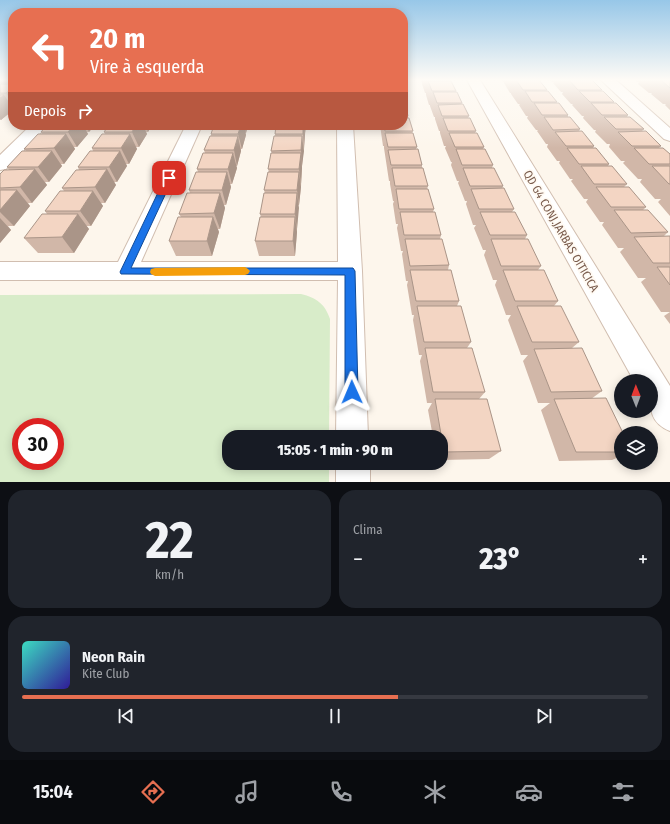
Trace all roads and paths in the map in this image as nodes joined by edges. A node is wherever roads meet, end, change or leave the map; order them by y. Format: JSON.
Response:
{"nodes":[{"id":1,"x":486,"y":102,"type":"edge"},
{"id":2,"x":633,"y":102,"type":"edge"},
{"id":3,"x":35,"y":130,"type":"edge"},
{"id":4,"x":192,"y":130,"type":"edge"},
{"id":5,"x":345,"y":130,"type":"edge"},
{"id":6,"x":670,"y":136,"type":"edge"},
{"id":7,"x":0,"y":165,"type":"edge"},
{"id":8,"x":350,"y":271,"type":"junction"},
{"id":9,"x":0,"y":272,"type":"edge"},
{"id":10,"x":125,"y":272,"type":"junction"},
{"id":11,"x":645,"y":374,"type":"edge"},
{"id":12,"x":658,"y":395,"type":"edge"},
{"id":13,"x":670,"y":415,"type":"edge"},
{"id":14,"x":352,"y":430,"type":"edge"},
{"id":15,"x":352,"y":470,"type":"edge"},
{"id":16,"x":353,"y":482,"type":"edge"}],
"edges":[{"from":1,"to":11,"type":"street","name":"QD G4 CONJ.JARBAS OITICICA"},
{"from":2,"to":6,"type":"street"},
{"from":3,"to":7,"type":"street"},
{"from":4,"to":10,"type":"street"},
{"from":5,"to":8,"type":"street"},
{"from":8,"to":10,"type":"street"},
{"from":8,"to":14,"type":"street"},
{"from":9,"to":10,"type":"street"},
{"from":12,"to":13,"type":"street","name":"QD G4 CONJ.JARBAS OITICICA"},
{"from":15,"to":16,"type":"street"}]}
